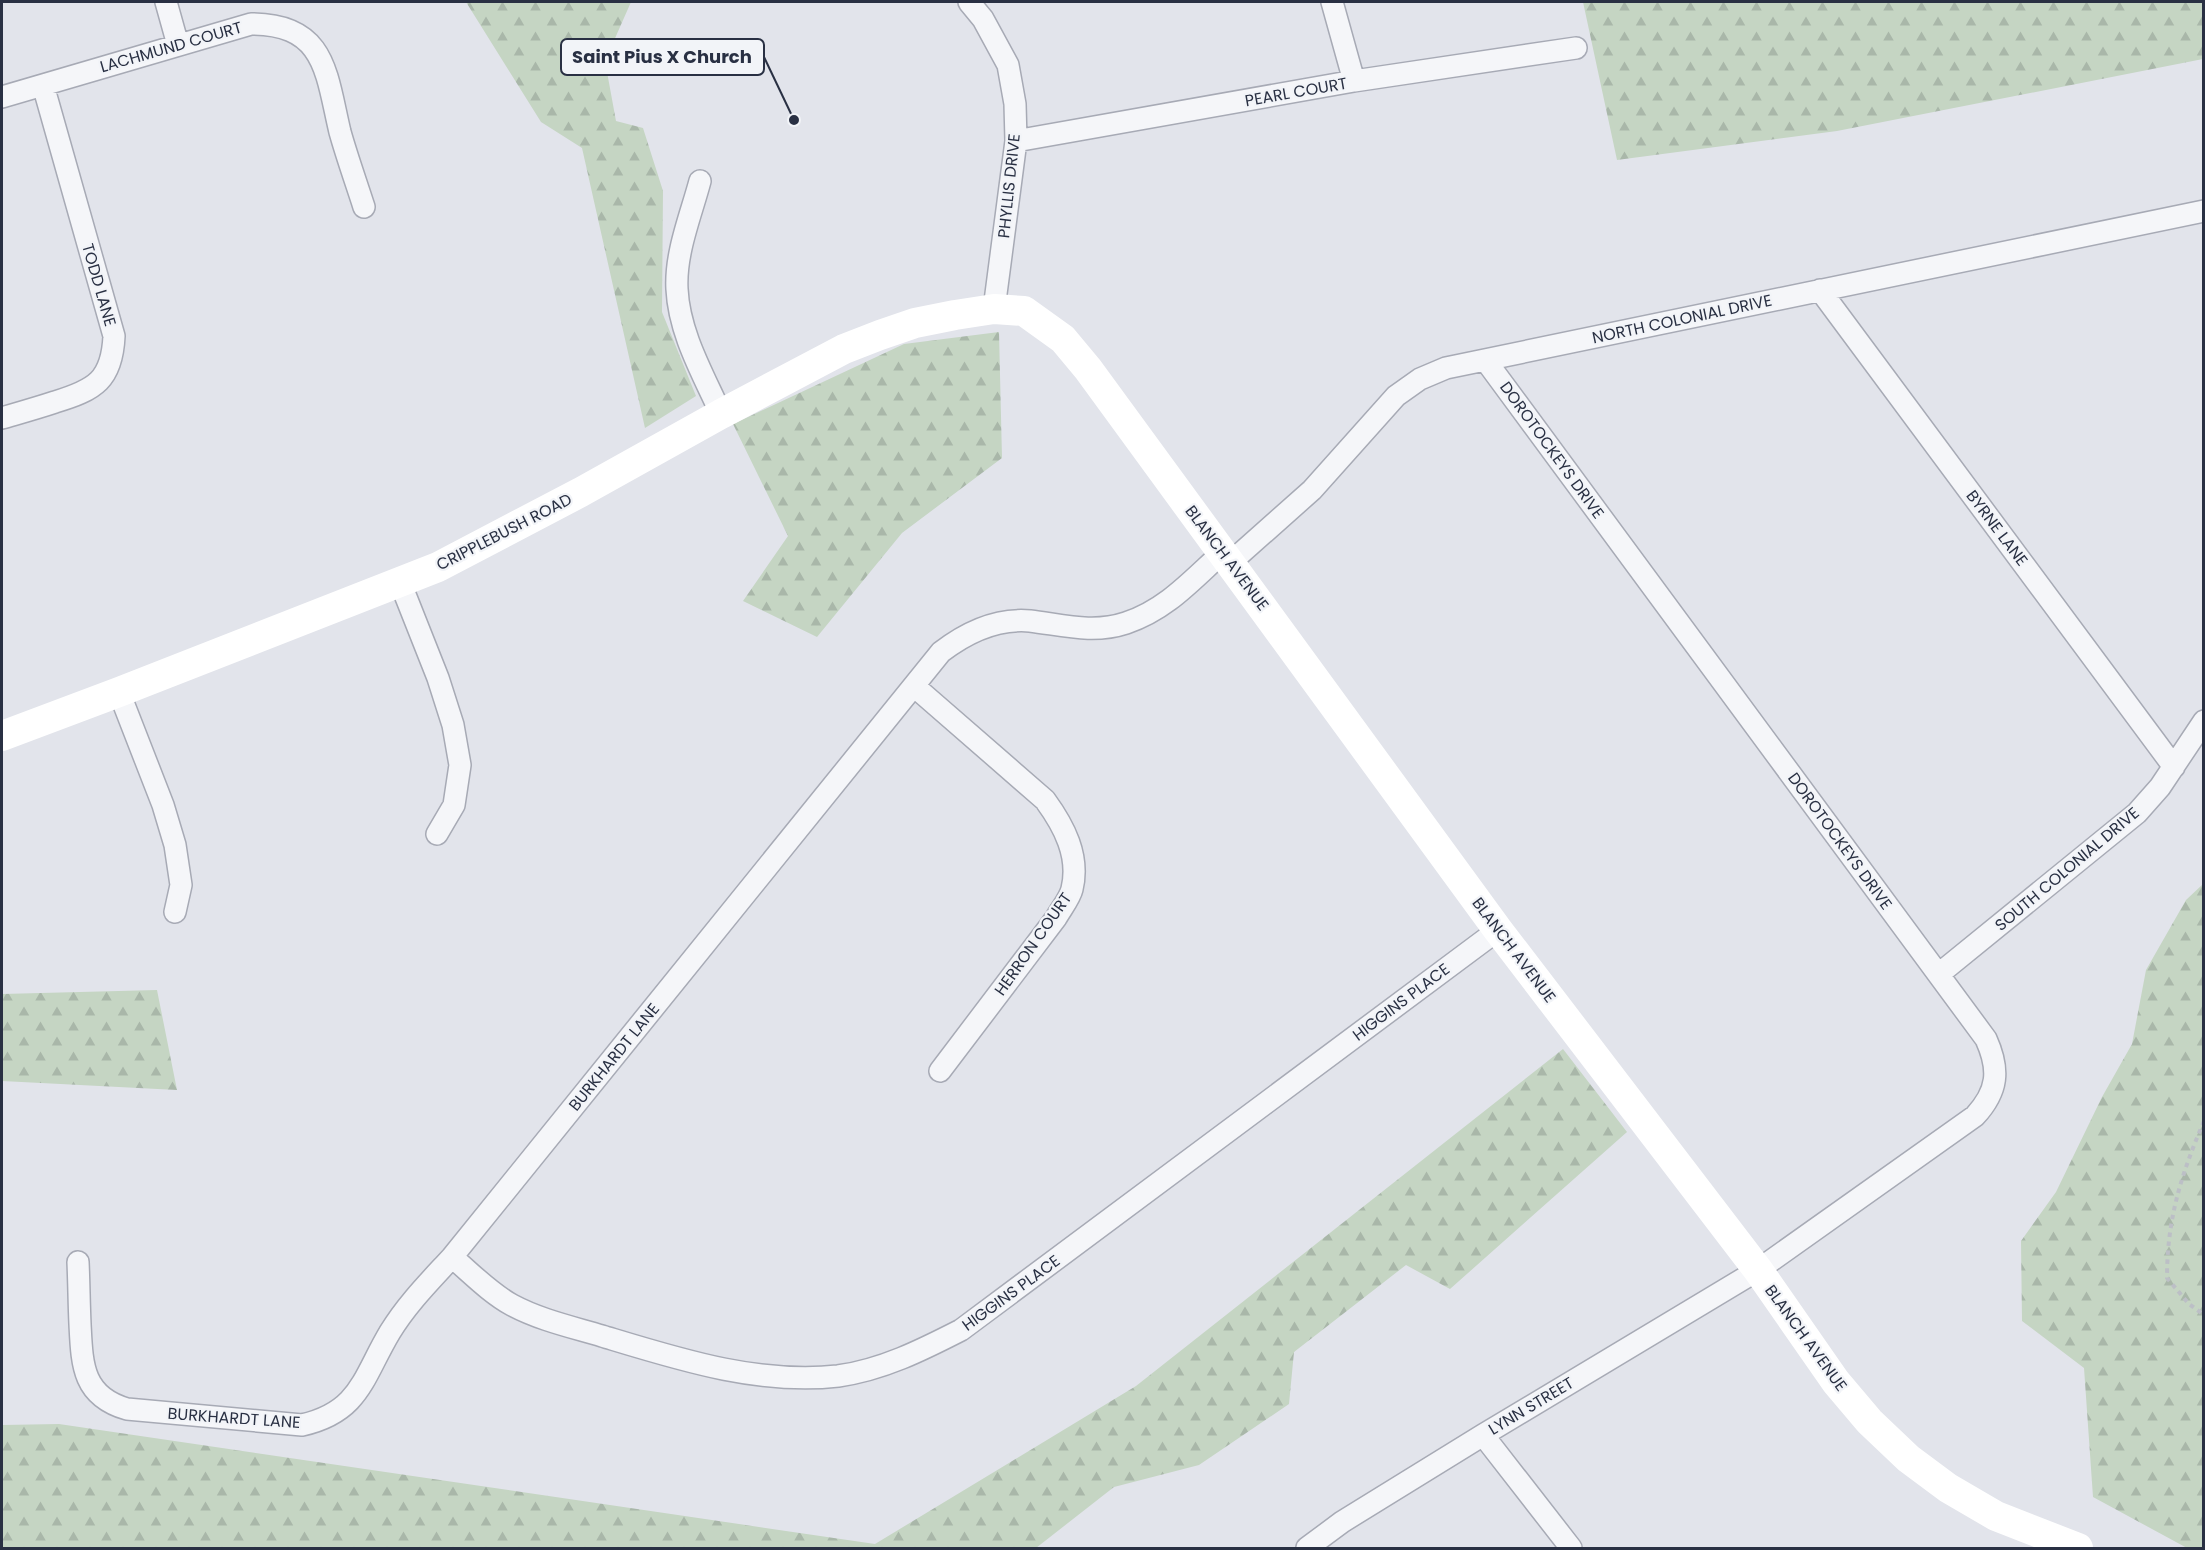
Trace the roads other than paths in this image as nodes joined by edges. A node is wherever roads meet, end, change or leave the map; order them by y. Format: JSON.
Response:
{"nodes":[{"id":1,"x":166,"y":2,"type":"edge"},
{"id":2,"x":969,"y":2,"type":"edge"},
{"id":3,"x":1332,"y":2,"type":"edge"},
{"id":4,"x":178,"y":45,"type":"junction"},
{"id":5,"x":1576,"y":48,"type":"dead end"},
{"id":6,"x":1354,"y":81,"type":"junction"},
{"id":7,"x":43,"y":85,"type":"junction"},
{"id":8,"x":2,"y":97,"type":"edge"},
{"id":9,"x":1016,"y":141,"type":"junction"},
{"id":10,"x":700,"y":181,"type":"dead end"},
{"id":11,"x":364,"y":207,"type":"dead end"},
{"id":12,"x":2204,"y":211,"type":"edge"},
{"id":13,"x":1820,"y":290,"type":"junction"},
{"id":14,"x":994,"y":309,"type":"junction"},
{"id":15,"x":1486,"y":361,"type":"junction"},
{"id":16,"x":720,"y":414,"type":"junction"},
{"id":17,"x":2,"y":418,"type":"edge"},
{"id":18,"x":1227,"y":558,"type":"junction"},
{"id":19,"x":400,"y":582,"type":"junction"},
{"id":20,"x":914,"y":686,"type":"junction"},
{"id":21,"x":119,"y":692,"type":"junction"},
{"id":22,"x":2204,"y":721,"type":"edge"},
{"id":23,"x":2,"y":736,"type":"edge"},
{"id":24,"x":2174,"y":766,"type":"junction"},
{"id":25,"x":437,"y":834,"type":"dead end"},
{"id":26,"x":174,"y":912,"type":"dead end"},
{"id":27,"x":1498,"y":930,"type":"junction"},
{"id":28,"x":1939,"y":974,"type":"junction"},
{"id":29,"x":940,"y":1071,"type":"dead end"},
{"id":30,"x":452,"y":1257,"type":"junction"},
{"id":31,"x":78,"y":1263,"type":"dead end"},
{"id":32,"x":1758,"y":1270,"type":"junction"},
{"id":33,"x":1483,"y":1435,"type":"junction"},
{"id":34,"x":1307,"y":1548,"type":"edge"},
{"id":35,"x":1571,"y":1548,"type":"edge"},
{"id":36,"x":2078,"y":1548,"type":"edge"}],
"edges":[{"from":1,"to":4,"type":"street"},
{"from":2,"to":9,"type":"street","name":"PHYLLIS DRIVE"},
{"from":3,"to":6,"type":"street"},
{"from":4,"to":7,"type":"street","name":"LACHMUND COURT"},
{"from":4,"to":11,"type":"street","name":"LACHMUND COURT"},
{"from":5,"to":6,"type":"street","name":"PEARL COURT"},
{"from":6,"to":9,"type":"street","name":"PEARL COURT"},
{"from":7,"to":8,"type":"street","name":"LACHMUND COURT"},
{"from":7,"to":17,"type":"street","name":"TODD LANE"},
{"from":9,"to":14,"type":"street","name":"PHYLLIS DRIVE"},
{"from":10,"to":16,"type":"street"},
{"from":12,"to":13,"type":"street","name":"NORTH COLONIAL DRIVE"},
{"from":13,"to":15,"type":"street","name":"NORTH COLONIAL DRIVE"},
{"from":13,"to":24,"type":"street","name":"BYRNE LANE"},
{"from":14,"to":16,"type":"main road","name":"CRIPPLEBUSH ROAD"},
{"from":14,"to":18,"type":"main road","name":"BLANCH AVENUE"},
{"from":15,"to":18,"type":"street","name":"NORTH COLONIAL DRIVE"},
{"from":15,"to":28,"type":"street","name":"DOROTOCKEYS DRIVE"},
{"from":16,"to":19,"type":"main road","name":"CRIPPLEBUSH ROAD"},
{"from":18,"to":20,"type":"street","name":"BURKHARDT LANE"},
{"from":18,"to":27,"type":"main road","name":"BLANCH AVENUE"},
{"from":19,"to":21,"type":"main road","name":"CRIPPLEBUSH ROAD"},
{"from":19,"to":25,"type":"street"},
{"from":20,"to":29,"type":"street","name":"HERRON COURT"},
{"from":20,"to":30,"type":"street","name":"BURKHARDT LANE"},
{"from":21,"to":23,"type":"main road","name":"CRIPPLEBUSH ROAD"},
{"from":21,"to":26,"type":"street"},
{"from":22,"to":24,"type":"street","name":"SOUTH COLONIAL DRIVE"},
{"from":24,"to":28,"type":"street","name":"SOUTH COLONIAL DRIVE"},
{"from":27,"to":30,"type":"street","name":"HIGGINS PLACE"},
{"from":27,"to":32,"type":"main road","name":"BLANCH AVENUE"},
{"from":28,"to":32,"type":"street","name":"DOROTOCKEYS DRIVE"},
{"from":30,"to":31,"type":"street","name":"BURKHARDT LANE"},
{"from":32,"to":33,"type":"street","name":"LYNN STREET"},
{"from":32,"to":36,"type":"main road","name":"BLANCH AVENUE"},
{"from":33,"to":34,"type":"street","name":"LYNN STREET"},
{"from":33,"to":35,"type":"street"}]}
